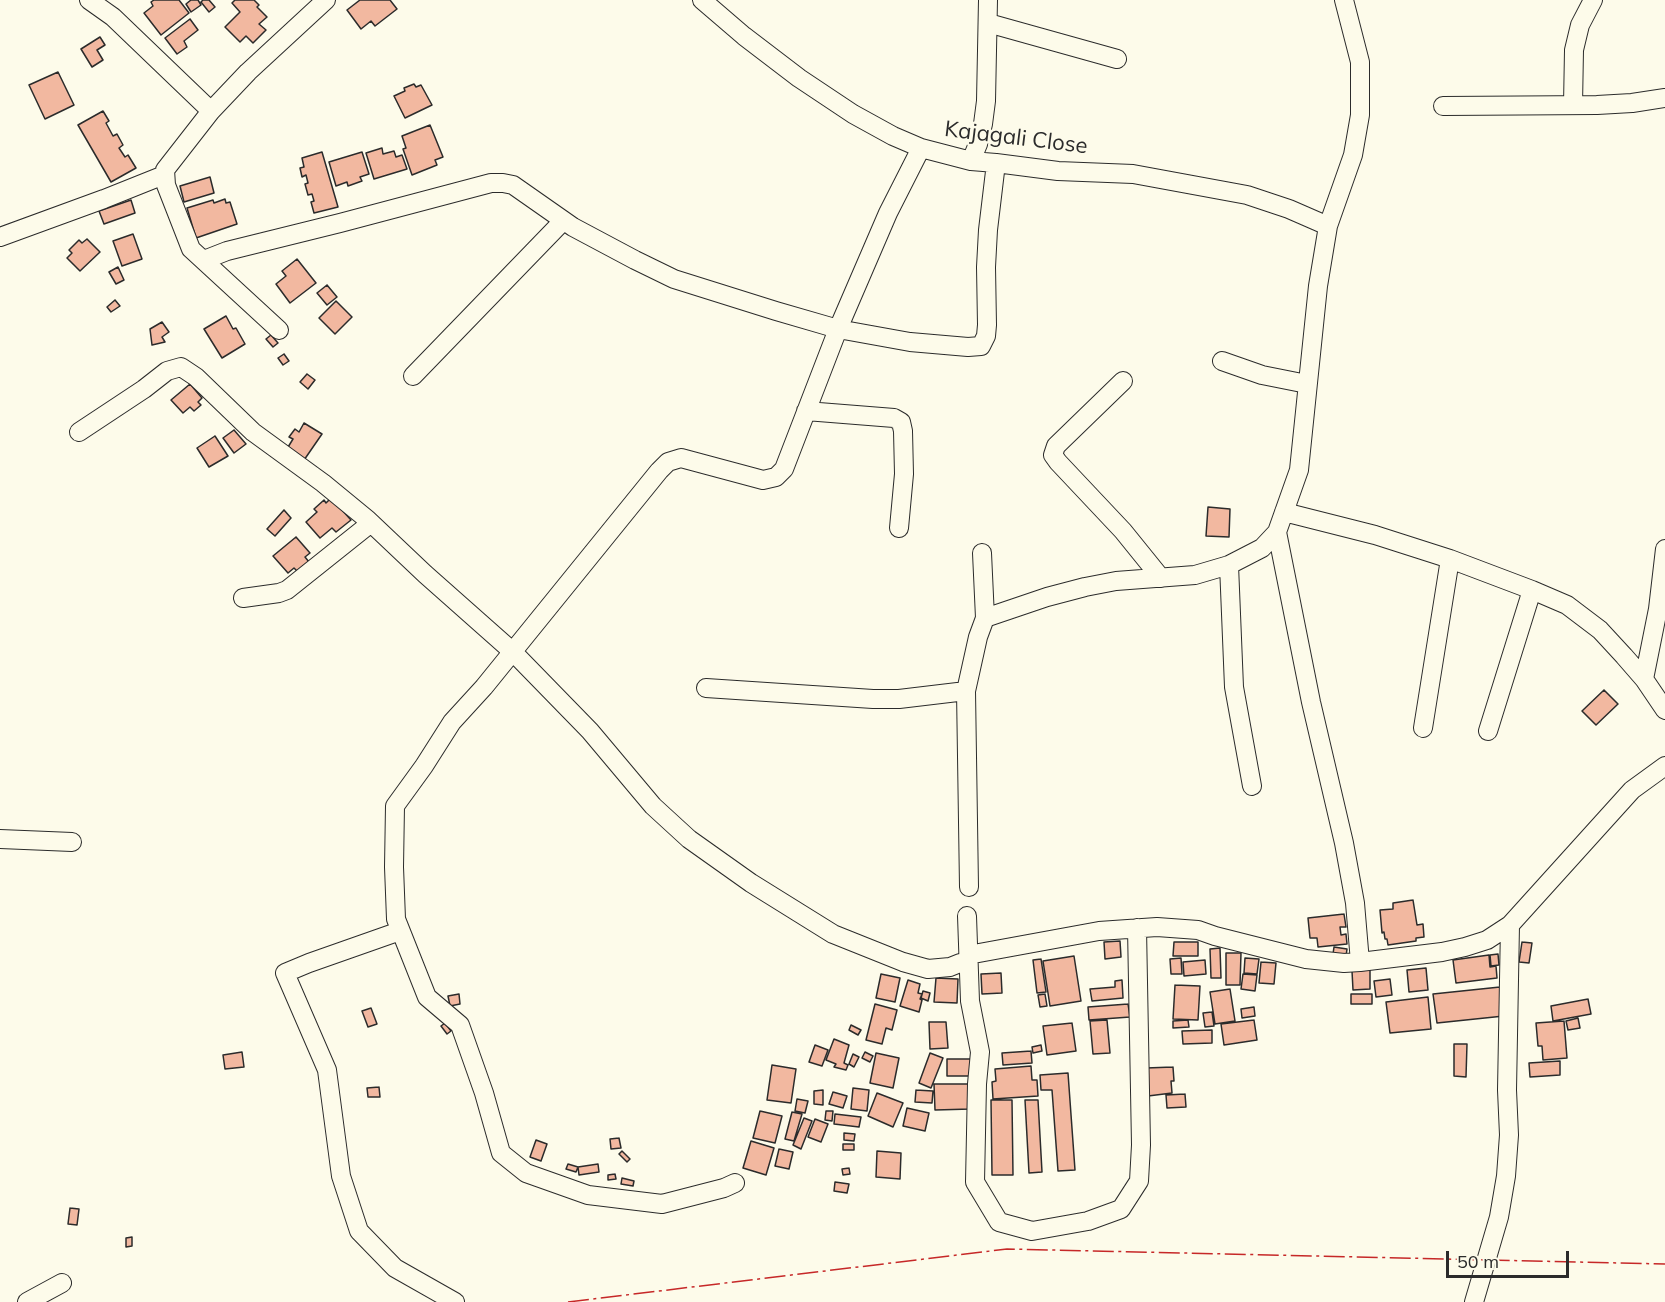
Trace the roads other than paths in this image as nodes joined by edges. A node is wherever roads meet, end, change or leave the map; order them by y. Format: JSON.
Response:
{"nodes":[{"id":1,"x":89,"y":0,"type":"edge"},
{"id":2,"x":326,"y":0,"type":"edge"},
{"id":3,"x":702,"y":0,"type":"edge"},
{"id":4,"x":988,"y":0,"type":"edge"},
{"id":5,"x":1344,"y":0,"type":"edge"},
{"id":6,"x":1593,"y":0,"type":"edge"},
{"id":7,"x":988,"y":23,"type":"junction"},
{"id":8,"x":1117,"y":58,"type":"dead end"},
{"id":9,"x":1665,"y":98,"type":"edge"},
{"id":10,"x":1573,"y":105,"type":"junction"},
{"id":11,"x":1443,"y":106,"type":"dead end"},
{"id":12,"x":211,"y":111,"type":"junction"},
{"id":13,"x":921,"y":148,"type":"junction"},
{"id":14,"x":971,"y":160,"type":"junction"},
{"id":15,"x":996,"y":164,"type":"junction"},
{"id":16,"x":164,"y":175,"type":"junction"},
{"id":17,"x":563,"y":221,"type":"junction"},
{"id":18,"x":1328,"y":226,"type":"junction"},
{"id":19,"x":0,"y":237,"type":"edge"},
{"id":20,"x":204,"y":260,"type":"junction"},
{"id":21,"x":838,"y":329,"type":"junction"},
{"id":22,"x":279,"y":330,"type":"dead end"},
{"id":23,"x":1222,"y":361,"type":"dead end"},
{"id":24,"x":413,"y":376,"type":"dead end"},
{"id":25,"x":1123,"y":381,"type":"dead end"},
{"id":26,"x":1307,"y":384,"type":"junction"},
{"id":27,"x":806,"y":411,"type":"junction"},
{"id":28,"x":79,"y":432,"type":"dead end"},
{"id":29,"x":1284,"y":512,"type":"junction"},
{"id":30,"x":372,"y":523,"type":"junction"},
{"id":31,"x":899,"y":528,"type":"dead end"},
{"id":32,"x":1277,"y":532,"type":"junction"},
{"id":33,"x":1665,"y":549,"type":"edge"},
{"id":34,"x":982,"y":553,"type":"dead end"},
{"id":35,"x":1450,"y":560,"type":"junction"},
{"id":36,"x":1229,"y":566,"type":"junction"},
{"id":37,"x":1161,"y":578,"type":"junction"},
{"id":38,"x":1532,"y":590,"type":"junction"},
{"id":39,"x":243,"y":598,"type":"dead end"},
{"id":40,"x":985,"y":618,"type":"junction"},
{"id":41,"x":513,"y":652,"type":"junction"},
{"id":42,"x":1644,"y":679,"type":"junction"},
{"id":43,"x":706,"y":688,"type":"dead end"},
{"id":44,"x":966,"y":691,"type":"junction"},
{"id":45,"x":1665,"y":710,"type":"edge"},
{"id":46,"x":1423,"y":728,"type":"dead end"},
{"id":47,"x":1488,"y":730,"type":"dead end"},
{"id":48,"x":1665,"y":766,"type":"edge"},
{"id":49,"x":1252,"y":786,"type":"dead end"},
{"id":50,"x":0,"y":839,"type":"edge"},
{"id":51,"x":72,"y":842,"type":"dead end"},
{"id":52,"x":969,"y":887,"type":"dead end"},
{"id":53,"x":967,"y":916,"type":"dead end"},
{"id":54,"x":1510,"y":926,"type":"junction"},
{"id":55,"x":1137,"y":928,"type":"junction"},
{"id":56,"x":400,"y":931,"type":"junction"},
{"id":57,"x":964,"y":959,"type":"junction"},
{"id":58,"x":1360,"y":963,"type":"junction"},
{"id":59,"x":735,"y":1183,"type":"dead end"},
{"id":60,"x":62,"y":1283,"type":"dead end"},
{"id":61,"x":27,"y":1302,"type":"edge"},
{"id":62,"x":455,"y":1302,"type":"edge"},
{"id":63,"x":1474,"y":1302,"type":"edge"}],
"edges":[{"from":1,"to":12,"type":"street"},
{"from":2,"to":12,"type":"street"},
{"from":3,"to":13,"type":"street","name":"Kajagali Close"},
{"from":4,"to":7,"type":"street"},
{"from":5,"to":18,"type":"street"},
{"from":6,"to":10,"type":"street"},
{"from":7,"to":8,"type":"street"},
{"from":7,"to":14,"type":"street"},
{"from":9,"to":10,"type":"street"},
{"from":10,"to":11,"type":"street"},
{"from":12,"to":16,"type":"street"},
{"from":13,"to":14,"type":"street","name":"Kajagali Close"},
{"from":13,"to":21,"type":"street"},
{"from":14,"to":15,"type":"street","name":"Kajagali Close"},
{"from":15,"to":18,"type":"street","name":"Kajagali Close"},
{"from":15,"to":21,"type":"street"},
{"from":16,"to":19,"type":"street"},
{"from":16,"to":20,"type":"street"},
{"from":17,"to":20,"type":"street"},
{"from":17,"to":21,"type":"street"},
{"from":17,"to":24,"type":"street"},
{"from":18,"to":26,"type":"street"},
{"from":20,"to":22,"type":"street"},
{"from":21,"to":27,"type":"street"},
{"from":23,"to":26,"type":"street"},
{"from":25,"to":37,"type":"street"},
{"from":26,"to":29,"type":"street"},
{"from":27,"to":31,"type":"street"},
{"from":27,"to":41,"type":"street"},
{"from":28,"to":30,"type":"street"},
{"from":29,"to":32,"type":"street"},
{"from":29,"to":35,"type":"street"},
{"from":30,"to":39,"type":"street"},
{"from":30,"to":41,"type":"street"},
{"from":32,"to":36,"type":"street"},
{"from":32,"to":58,"type":"street"},
{"from":33,"to":42,"type":"street"},
{"from":34,"to":40,"type":"street"},
{"from":35,"to":38,"type":"street"},
{"from":35,"to":46,"type":"street"},
{"from":36,"to":37,"type":"street"},
{"from":36,"to":49,"type":"street"},
{"from":37,"to":40,"type":"street"},
{"from":38,"to":42,"type":"street"},
{"from":38,"to":47,"type":"street"},
{"from":40,"to":44,"type":"street"},
{"from":41,"to":56,"type":"street"},
{"from":41,"to":57,"type":"street"},
{"from":42,"to":45,"type":"street"},
{"from":43,"to":44,"type":"street"},
{"from":44,"to":52,"type":"street"},
{"from":48,"to":54,"type":"street"},
{"from":50,"to":51,"type":"street"},
{"from":53,"to":57,"type":"street"},
{"from":54,"to":58,"type":"street"},
{"from":54,"to":63,"type":"street"},
{"from":55,"to":57,"type":"street"},
{"from":55,"to":57,"type":"street"},
{"from":55,"to":58,"type":"street"},
{"from":56,"to":59,"type":"street"},
{"from":56,"to":62,"type":"street"},
{"from":60,"to":61,"type":"street"}]}
